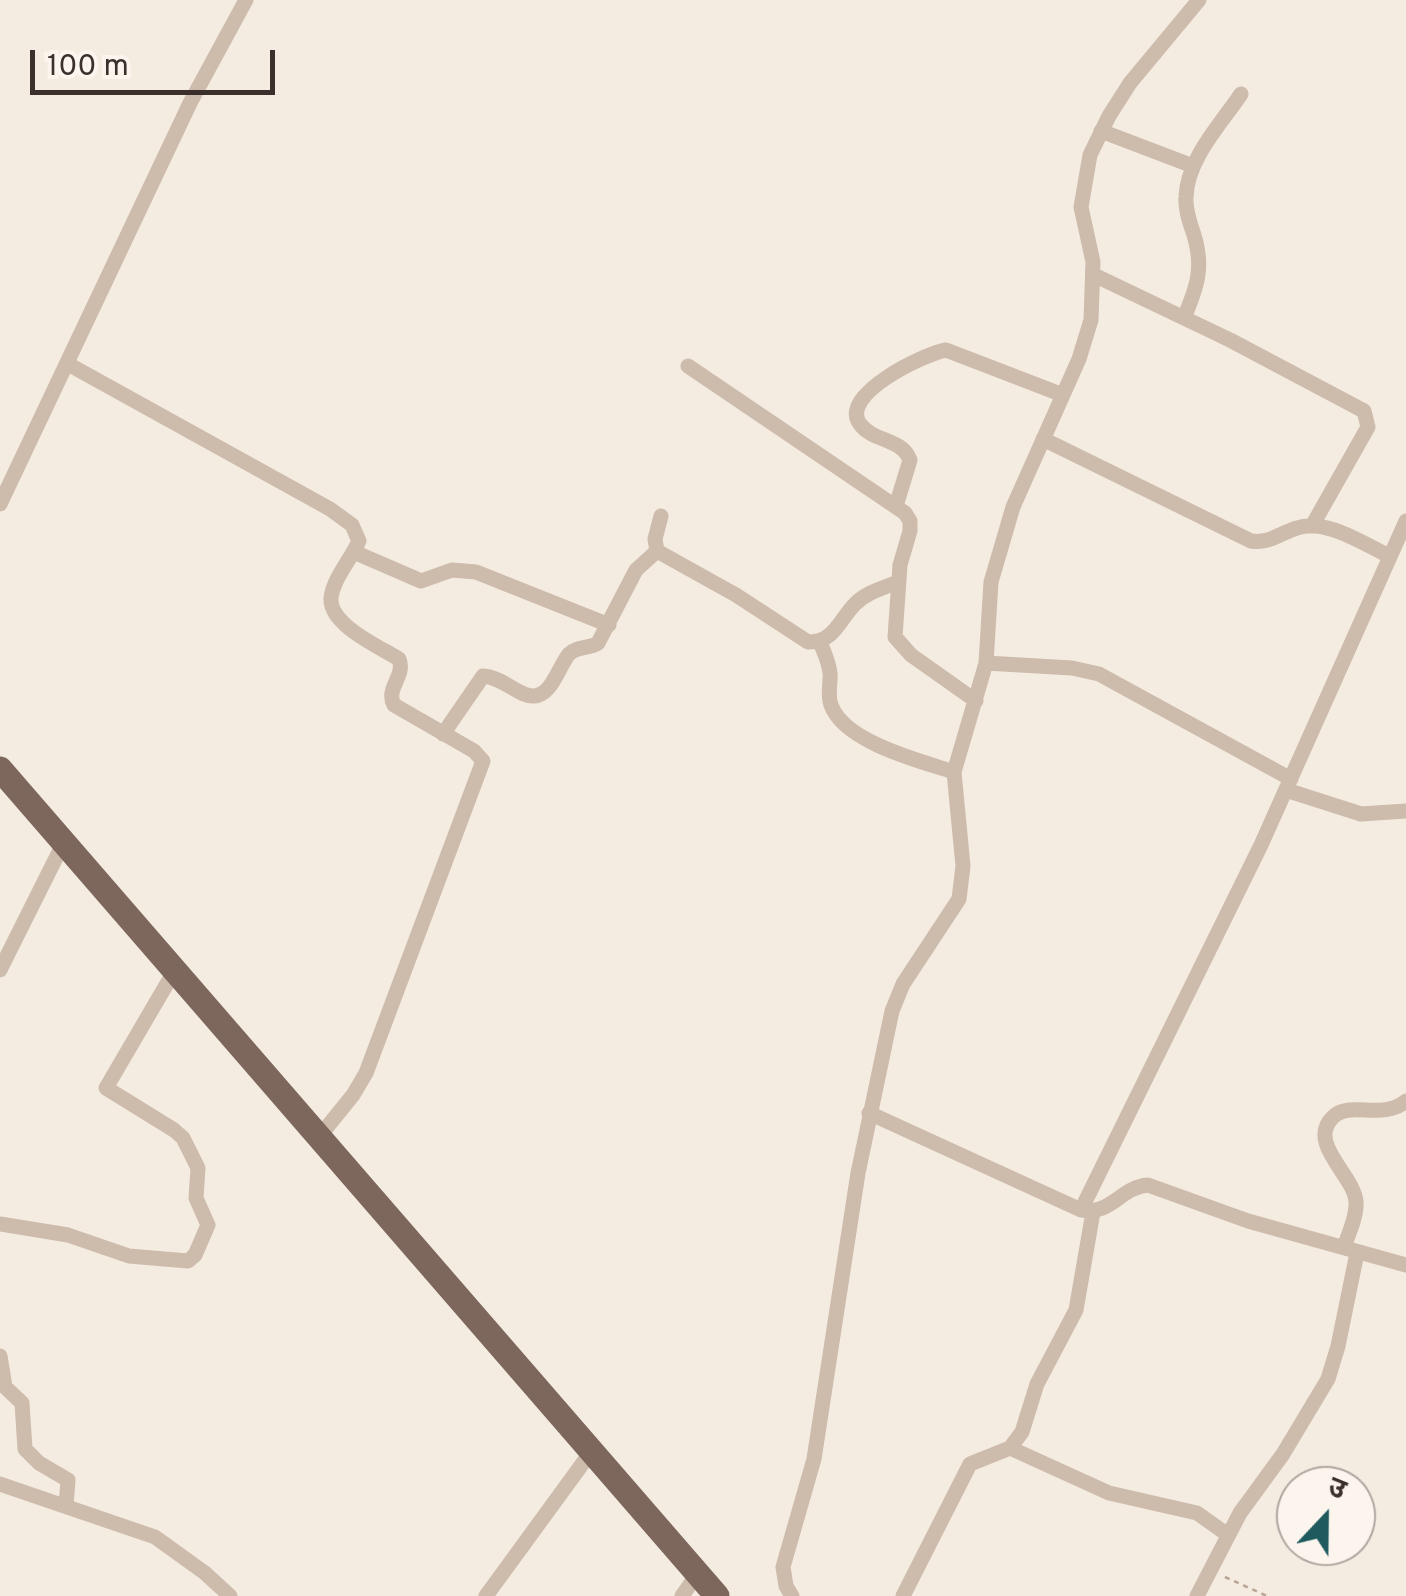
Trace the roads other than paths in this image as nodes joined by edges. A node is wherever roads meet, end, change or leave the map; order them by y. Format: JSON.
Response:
{"nodes":[{"id":1,"x":246,"y":0,"type":"edge"},
{"id":2,"x":1199,"y":0,"type":"edge"},
{"id":3,"x":1241,"y":94,"type":"dead end"},
{"id":4,"x":1101,"y":131,"type":"junction"},
{"id":5,"x":1194,"y":166,"type":"junction"},
{"id":6,"x":1094,"y":275,"type":"junction"},
{"id":7,"x":1184,"y":318,"type":"junction"},
{"id":8,"x":68,"y":364,"type":"junction"},
{"id":9,"x":688,"y":366,"type":"dead end"},
{"id":10,"x":1062,"y":396,"type":"junction"},
{"id":11,"x":1043,"y":439,"type":"junction"},
{"id":12,"x":0,"y":504,"type":"edge"},
{"id":13,"x":896,"y":506,"type":"junction"},
{"id":14,"x":660,"y":516,"type":"dead end"},
{"id":15,"x":1406,"y":521,"type":"edge"},
{"id":16,"x":1312,"y":526,"type":"junction"},
{"id":17,"x":657,"y":551,"type":"junction"},
{"id":18,"x":354,"y":552,"type":"junction"},
{"id":19,"x":1389,"y":556,"type":"junction"},
{"id":20,"x":898,"y":582,"type":"junction"},
{"id":21,"x":609,"y":625,"type":"junction"},
{"id":22,"x":820,"y":642,"type":"junction"},
{"id":23,"x":986,"y":664,"type":"junction"},
{"id":24,"x":976,"y":700,"type":"junction"},
{"id":25,"x":443,"y":734,"type":"junction"},
{"id":26,"x":0,"y":768,"type":"edge"},
{"id":27,"x":954,"y":772,"type":"junction"},
{"id":28,"x":1288,"y":784,"type":"junction"},
{"id":29,"x":1406,"y":811,"type":"edge"},
{"id":30,"x":64,"y":842,"type":"junction"},
{"id":31,"x":0,"y":970,"type":"edge"},
{"id":32,"x":175,"y":970,"type":"junction"},
{"id":33,"x":1406,"y":1101,"type":"edge"},
{"id":34,"x":870,"y":1114,"type":"junction"},
{"id":35,"x":319,"y":1137,"type":"junction"},
{"id":36,"x":1088,"y":1211,"type":"junction"},
{"id":37,"x":0,"y":1224,"type":"edge"},
{"id":38,"x":1350,"y":1250,"type":"junction"},
{"id":39,"x":1406,"y":1265,"type":"edge"},
{"id":40,"x":0,"y":1356,"type":"edge"},
{"id":41,"x":1010,"y":1448,"type":"junction"},
{"id":42,"x":591,"y":1452,"type":"junction"},
{"id":43,"x":0,"y":1484,"type":"edge"},
{"id":44,"x":66,"y":1506,"type":"junction"},
{"id":45,"x":1228,"y":1535,"type":"junction"},
{"id":46,"x":698,"y":1573,"type":"junction"},
{"id":47,"x":230,"y":1596,"type":"edge"},
{"id":48,"x":486,"y":1596,"type":"edge"},
{"id":49,"x":682,"y":1596,"type":"edge"},
{"id":50,"x":717,"y":1596,"type":"edge"},
{"id":51,"x":792,"y":1596,"type":"edge"},
{"id":52,"x":903,"y":1596,"type":"edge"},
{"id":53,"x":1197,"y":1596,"type":"edge"}],
"edges":[{"from":1,"to":8,"type":"street"},
{"from":2,"to":4,"type":"street"},
{"from":3,"to":5,"type":"street"},
{"from":4,"to":5,"type":"street"},
{"from":4,"to":6,"type":"street"},
{"from":5,"to":7,"type":"street"},
{"from":6,"to":7,"type":"street"},
{"from":6,"to":10,"type":"street"},
{"from":7,"to":16,"type":"street"},
{"from":8,"to":12,"type":"street"},
{"from":8,"to":18,"type":"street"},
{"from":9,"to":13,"type":"street"},
{"from":10,"to":11,"type":"street"},
{"from":10,"to":13,"type":"street"},
{"from":11,"to":16,"type":"street"},
{"from":11,"to":23,"type":"street"},
{"from":13,"to":20,"type":"street"},
{"from":14,"to":17,"type":"street"},
{"from":15,"to":19,"type":"street"},
{"from":16,"to":19,"type":"street"},
{"from":17,"to":21,"type":"street"},
{"from":17,"to":22,"type":"street"},
{"from":18,"to":21,"type":"street"},
{"from":18,"to":25,"type":"street"},
{"from":19,"to":28,"type":"street"},
{"from":20,"to":22,"type":"street"},
{"from":20,"to":24,"type":"street"},
{"from":21,"to":25,"type":"street"},
{"from":22,"to":27,"type":"street"},
{"from":23,"to":24,"type":"street"},
{"from":23,"to":28,"type":"street"},
{"from":24,"to":27,"type":"street"},
{"from":25,"to":35,"type":"street"},
{"from":26,"to":30,"type":"main road"},
{"from":27,"to":34,"type":"street"},
{"from":28,"to":29,"type":"street"},
{"from":28,"to":36,"type":"street"},
{"from":30,"to":31,"type":"street"},
{"from":30,"to":32,"type":"main road"},
{"from":32,"to":35,"type":"main road"},
{"from":32,"to":37,"type":"street"},
{"from":33,"to":38,"type":"street"},
{"from":34,"to":36,"type":"street"},
{"from":34,"to":51,"type":"street"},
{"from":35,"to":42,"type":"main road"},
{"from":36,"to":38,"type":"street"},
{"from":36,"to":41,"type":"street"},
{"from":38,"to":39,"type":"street"},
{"from":38,"to":45,"type":"street"},
{"from":40,"to":44,"type":"street"},
{"from":41,"to":45,"type":"street"},
{"from":41,"to":52,"type":"street"},
{"from":42,"to":46,"type":"main road"},
{"from":42,"to":48,"type":"street"},
{"from":43,"to":44,"type":"street"},
{"from":44,"to":47,"type":"street"},
{"from":45,"to":53,"type":"street"},
{"from":46,"to":49,"type":"street"},
{"from":46,"to":50,"type":"main road"}]}
